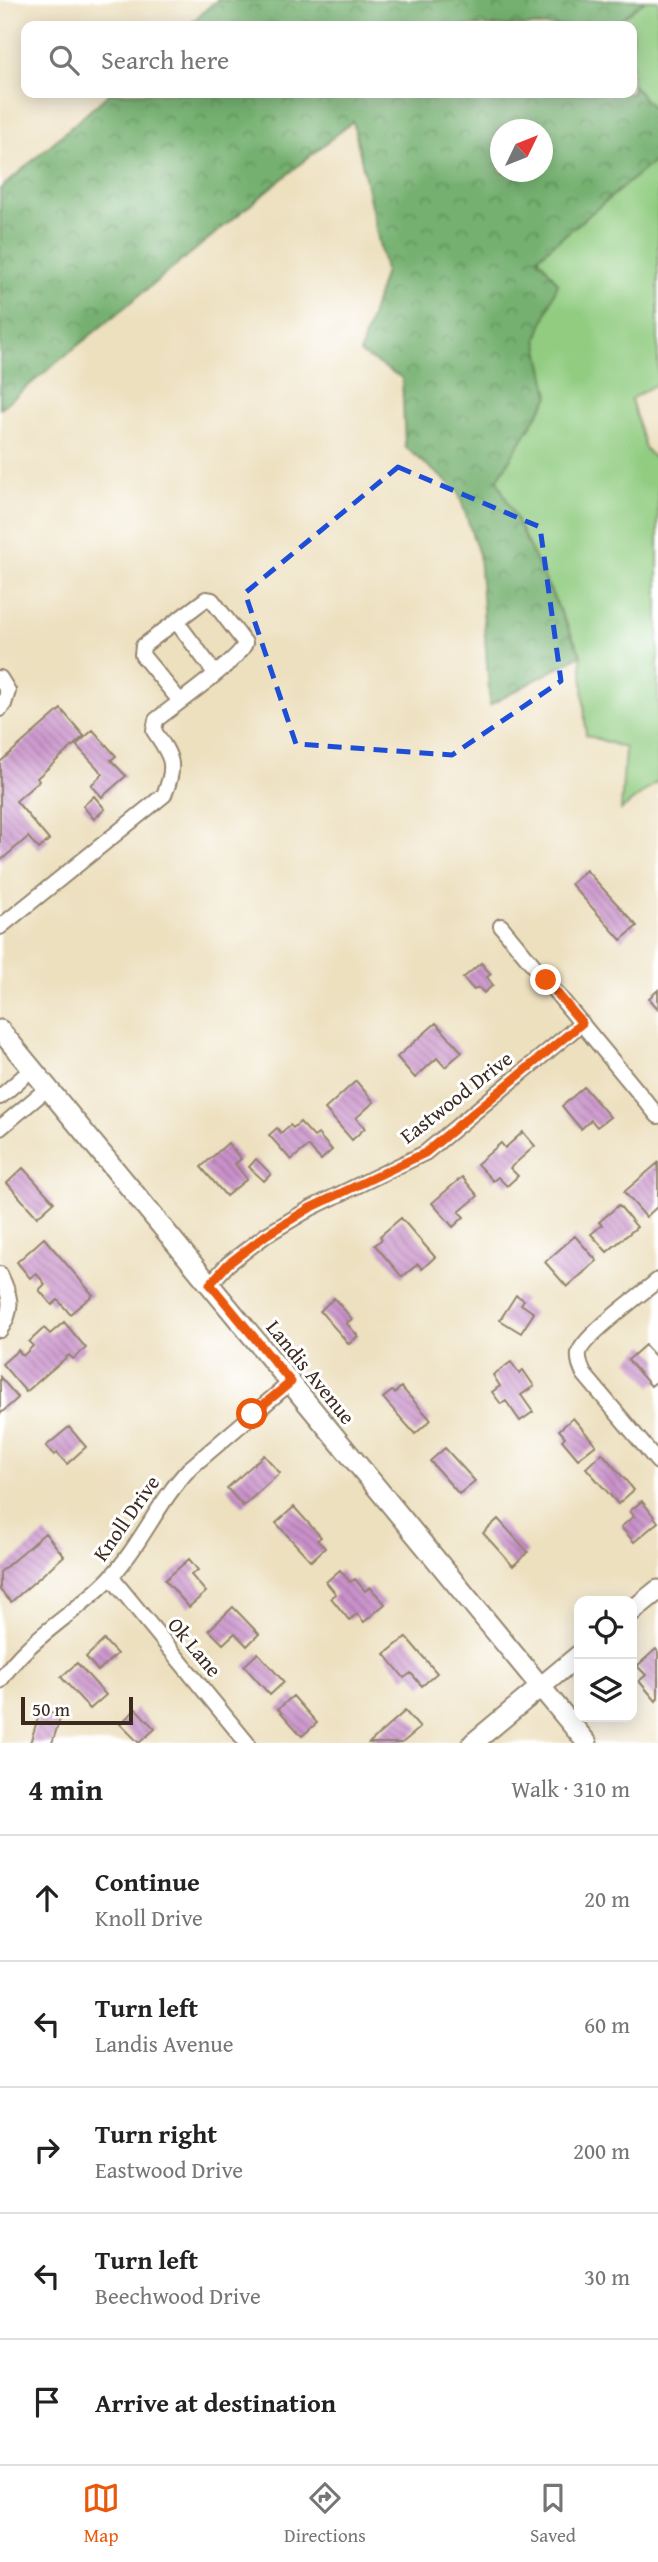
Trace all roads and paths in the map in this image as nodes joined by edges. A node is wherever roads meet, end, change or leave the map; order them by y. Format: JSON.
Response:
{"nodes":[{"id":1,"x":176,"y":621,"type":"junction"},
{"id":2,"x":215,"y":673,"type":"junction"},
{"id":3,"x":0,"y":678,"type":"edge"},
{"id":4,"x":180,"y":701,"type":"junction"},
{"id":5,"x":0,"y":709,"type":"edge"},
{"id":6,"x":500,"y":926,"type":"dead end"},
{"id":7,"x":0,"y":927,"type":"edge"},
{"id":8,"x":582,"y":1023,"type":"junction"},
{"id":9,"x":0,"y":1030,"type":"edge"},
{"id":10,"x":32,"y":1069,"type":"junction"},
{"id":11,"x":48,"y":1088,"type":"junction"},
{"id":12,"x":0,"y":1097,"type":"edge"},
{"id":13,"x":658,"y":1116,"type":"edge"},
{"id":14,"x":0,"y":1128,"type":"edge"},
{"id":15,"x":0,"y":1273,"type":"edge"},
{"id":16,"x":658,"y":1280,"type":"edge"},
{"id":17,"x":210,"y":1284,"type":"junction"},
{"id":18,"x":0,"y":1329,"type":"edge"},
{"id":19,"x":291,"y":1382,"type":"junction"},
{"id":20,"x":658,"y":1462,"type":"edge"},
{"id":21,"x":111,"y":1577,"type":"junction"},
{"id":22,"x":658,"y":1590,"type":"edge"},
{"id":23,"x":637,"y":1607,"type":"edge"},
{"id":24,"x":574,"y":1659,"type":"edge"},
{"id":25,"x":0,"y":1681,"type":"edge"},
{"id":26,"x":541,"y":1687,"type":"junction"},
{"id":27,"x":247,"y":1743,"type":"edge"},
{"id":28,"x":473,"y":1743,"type":"edge"},
{"id":29,"x":587,"y":1743,"type":"edge"}],
"edges":[{"from":1,"to":2,"type":"street"},
{"from":1,"to":2,"type":"street"},
{"from":1,"to":4,"type":"street"},
{"from":2,"to":4,"type":"street"},
{"from":3,"to":5,"type":"street"},
{"from":4,"to":7,"type":"street"},
{"from":6,"to":8,"type":"street"},
{"from":8,"to":13,"type":"street"},
{"from":8,"to":17,"type":"street","name":"Eastwood Drive"},
{"from":9,"to":10,"type":"main road","name":"Landis Avenue"},
{"from":10,"to":11,"type":"main road","name":"Landis Avenue"},
{"from":10,"to":12,"type":"street"},
{"from":11,"to":14,"type":"street"},
{"from":11,"to":17,"type":"main road","name":"Landis Avenue"},
{"from":15,"to":18,"type":"street"},
{"from":16,"to":20,"type":"street"},
{"from":17,"to":19,"type":"main road","name":"Landis Avenue"},
{"from":19,"to":21,"type":"street","name":"Knoll Drive"},
{"from":19,"to":26,"type":"main road","name":"Landis Avenue"},
{"from":21,"to":25,"type":"street","name":"Knoll Drive"},
{"from":21,"to":27,"type":"street","name":"Ok Lane"},
{"from":22,"to":23,"type":"main road"},
{"from":24,"to":26,"type":"main road"},
{"from":26,"to":28,"type":"main road"},
{"from":26,"to":29,"type":"main road","name":"Landis Avenue"}]}
